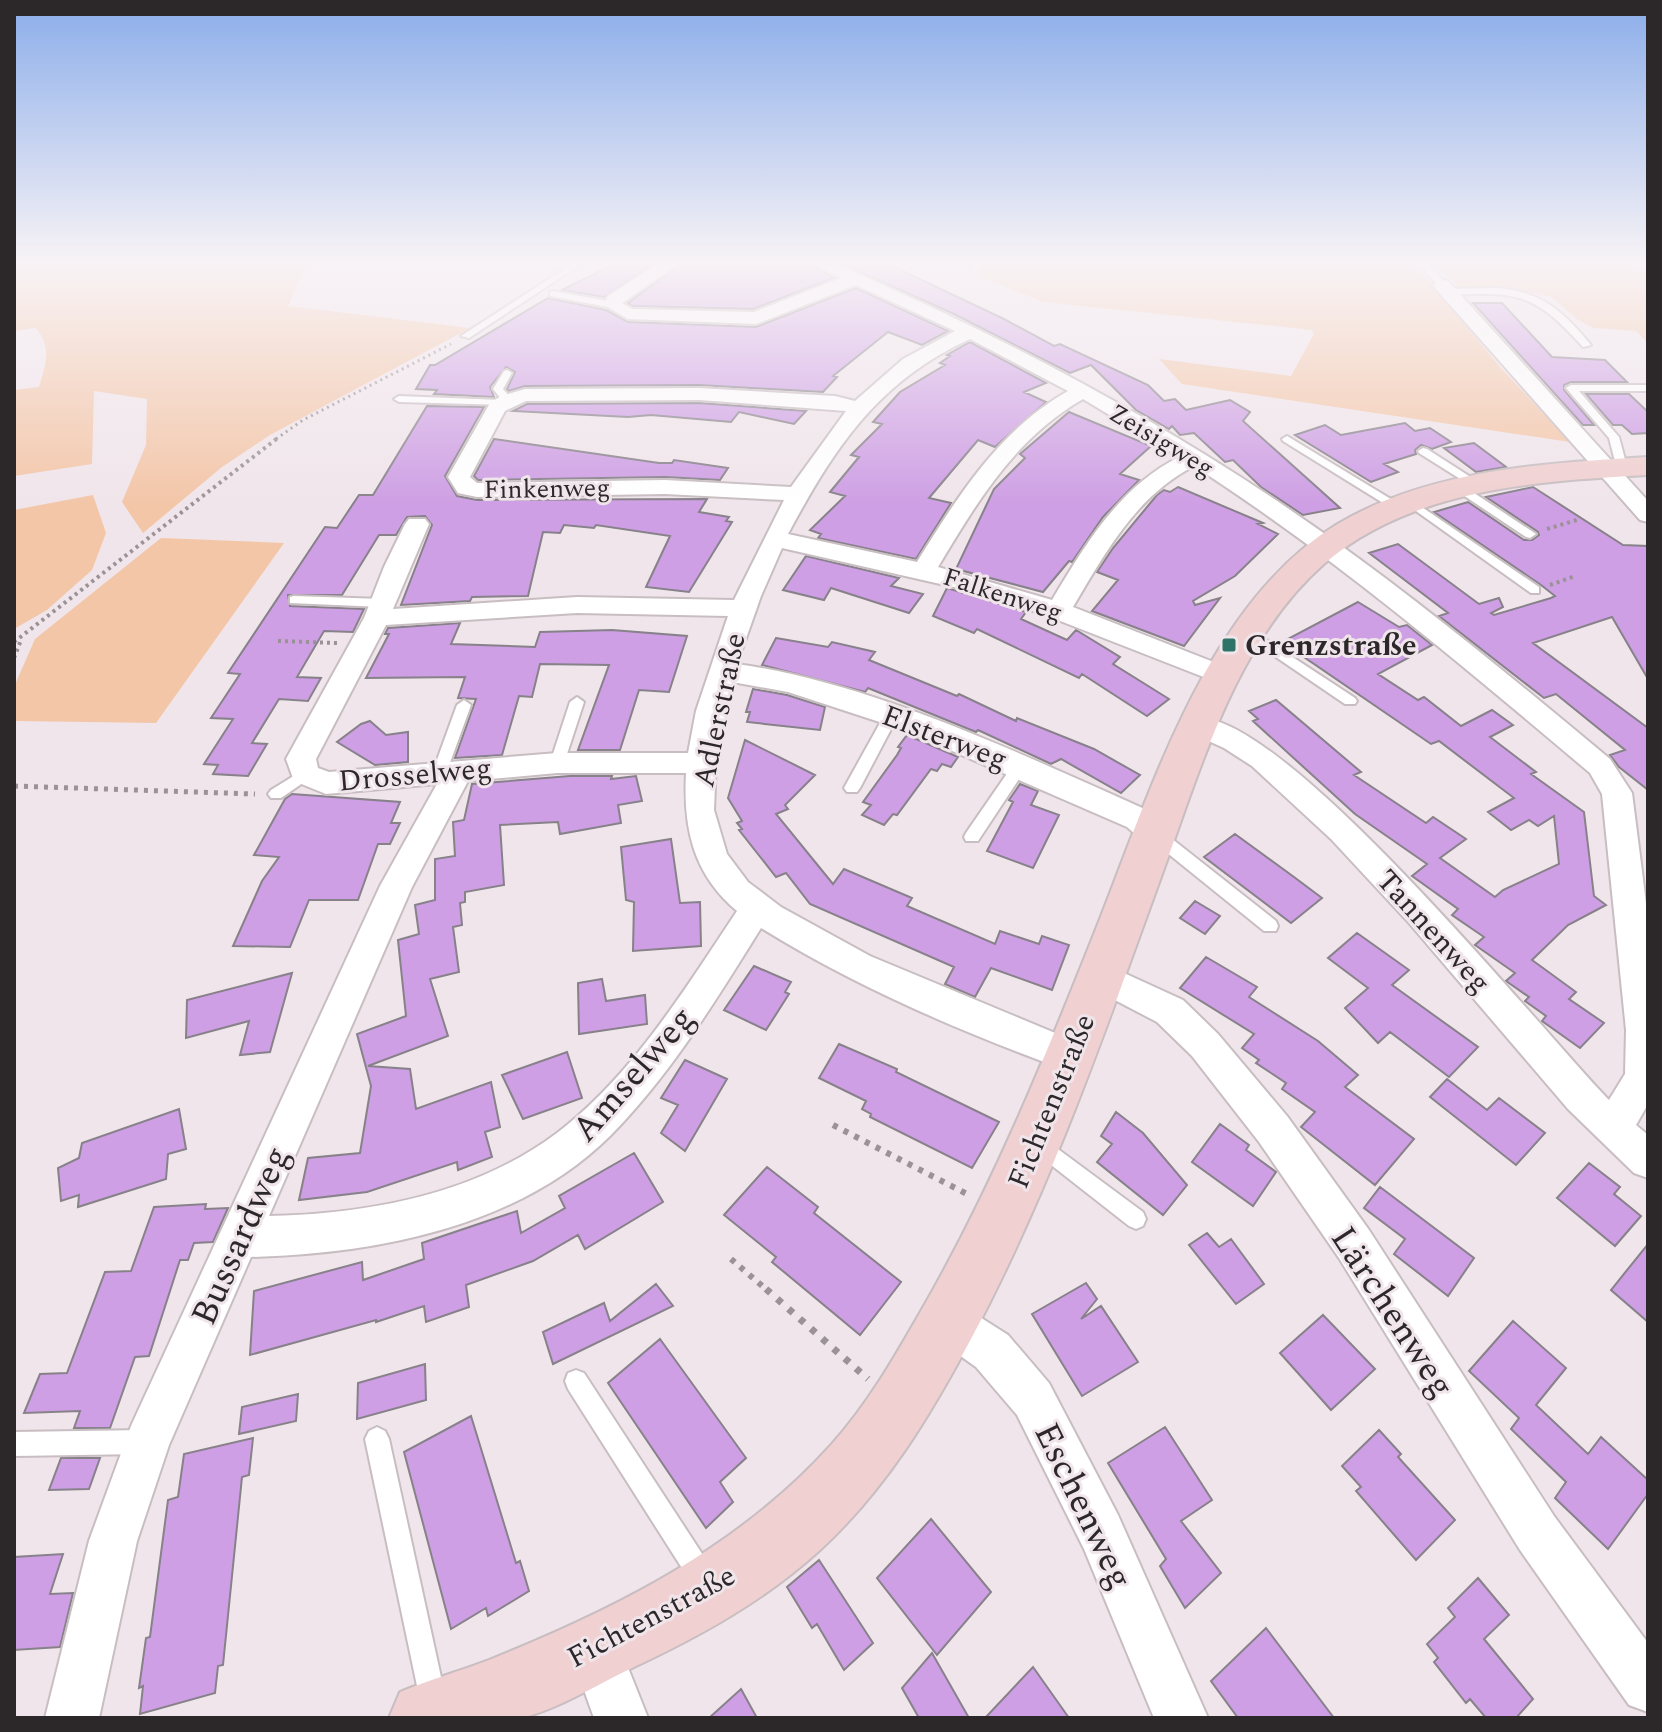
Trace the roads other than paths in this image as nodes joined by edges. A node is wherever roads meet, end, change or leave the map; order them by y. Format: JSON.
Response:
{"nodes":[{"id":1,"x":947,"y":343,"type":"edge"},
{"id":2,"x":989,"y":343,"type":"edge"},
{"id":3,"x":1501,"y":343,"type":"edge"},
{"id":4,"x":507,"y":373,"type":"dead end"},
{"id":5,"x":1648,"y":388,"type":"edge"},
{"id":6,"x":1081,"y":392,"type":"junction"},
{"id":7,"x":399,"y":399,"type":"dead end"},
{"id":8,"x":505,"y":402,"type":"junction"},
{"id":9,"x":859,"y":408,"type":"junction"},
{"id":10,"x":1287,"y":439,"type":"dead end"},
{"id":11,"x":1423,"y":451,"type":"dead end"},
{"id":12,"x":1195,"y":457,"type":"junction"},
{"id":13,"x":1625,"y":467,"type":"edge"},
{"id":14,"x":1469,"y":487,"type":"junction"},
{"id":15,"x":799,"y":494,"type":"junction"},
{"id":16,"x":1406,"y":506,"type":"junction"},
{"id":17,"x":1648,"y":515,"type":"edge"},
{"id":18,"x":417,"y":524,"type":"dead end"},
{"id":19,"x":1530,"y":534,"type":"dead end"},
{"id":20,"x":775,"y":539,"type":"junction"},
{"id":21,"x":1326,"y":547,"type":"junction"},
{"id":22,"x":924,"y":570,"type":"junction"},
{"id":23,"x":1535,"y":590,"type":"dead end"},
{"id":24,"x":294,"y":600,"type":"dead end"},
{"id":25,"x":742,"y":608,"type":"junction"},
{"id":26,"x":1058,"y":610,"type":"junction"},
{"id":27,"x":380,"y":611,"type":"junction"},
{"id":28,"x":1237,"y":654,"type":"junction"},
{"id":29,"x":723,"y":672,"type":"junction"},
{"id":30,"x":1350,"y":701,"type":"dead end"},
{"id":31,"x":577,"y":702,"type":"dead end"},
{"id":32,"x":464,"y":705,"type":"dead end"},
{"id":33,"x":892,"y":714,"type":"junction"},
{"id":34,"x":1201,"y":726,"type":"junction"},
{"id":35,"x":557,"y":763,"type":"junction"},
{"id":36,"x":702,"y":763,"type":"junction"},
{"id":37,"x":1020,"y":766,"type":"junction"},
{"id":38,"x":448,"y":771,"type":"junction"},
{"id":39,"x":305,"y":774,"type":"junction"},
{"id":40,"x":852,"y":788,"type":"dead end"},
{"id":41,"x":276,"y":794,"type":"road end"},
{"id":42,"x":1156,"y":834,"type":"junction"},
{"id":43,"x":972,"y":837,"type":"dead end"},
{"id":44,"x":756,"y":909,"type":"junction"},
{"id":45,"x":1270,"y":926,"type":"dead end"},
{"id":46,"x":1100,"y":976,"type":"junction"},
{"id":47,"x":1071,"y":1056,"type":"junction"},
{"id":48,"x":1613,"y":1128,"type":"junction"},
{"id":49,"x":1036,"y":1142,"type":"junction"},
{"id":50,"x":1648,"y":1160,"type":"edge"},
{"id":51,"x":1136,"y":1219,"type":"dead end"},
{"id":52,"x":237,"y":1237,"type":"junction"},
{"id":53,"x":949,"y":1322,"type":"junction"},
{"id":54,"x":576,"y":1381,"type":"dead end"},
{"id":55,"x":377,"y":1439,"type":"dead end"},
{"id":56,"x":147,"y":1442,"type":"junction"},
{"id":57,"x":14,"y":1444,"type":"edge"},
{"id":58,"x":711,"y":1590,"type":"junction"},
{"id":59,"x":595,"y":1648,"type":"junction"},
{"id":60,"x":1648,"y":1686,"type":"edge"},
{"id":61,"x":431,"y":1716,"type":"edge"},
{"id":62,"x":72,"y":1718,"type":"edge"},
{"id":63,"x":621,"y":1718,"type":"edge"},
{"id":64,"x":1181,"y":1718,"type":"edge"}],
"edges":[{"from":1,"to":9,"type":"street","name":"Adlerstraße"},
{"from":2,"to":6,"type":"street","name":"Zeisigweg"},
{"from":3,"to":13,"type":"street"},
{"from":4,"to":8,"type":"lane"},
{"from":5,"to":13,"type":"lane"},
{"from":6,"to":12,"type":"street","name":"Zeisigweg"},
{"from":6,"to":22,"type":"street"},
{"from":7,"to":8,"type":"lane"},
{"from":8,"to":9,"type":"street"},
{"from":8,"to":15,"type":"street","name":"Finkenweg"},
{"from":9,"to":15,"type":"street","name":"Adlerstraße"},
{"from":10,"to":16,"type":"lane"},
{"from":11,"to":14,"type":"lane"},
{"from":12,"to":21,"type":"street","name":"Zeisigweg"},
{"from":12,"to":26,"type":"street"},
{"from":13,"to":14,"type":"street","name":"Fichtenstraße"},
{"from":13,"to":17,"type":"street"},
{"from":14,"to":16,"type":"street","name":"Fichtenstraße"},
{"from":14,"to":19,"type":"lane"},
{"from":15,"to":20,"type":"street","name":"Adlerstraße"},
{"from":16,"to":21,"type":"street","name":"Fichtenstraße"},
{"from":16,"to":23,"type":"lane"},
{"from":18,"to":27,"type":"street","name":"Drosselweg"},
{"from":20,"to":22,"type":"street","name":"Falkenweg"},
{"from":20,"to":25,"type":"street","name":"Adlerstraße"},
{"from":21,"to":28,"type":"street","name":"Fichtenstraße"},
{"from":21,"to":48,"type":"street"},
{"from":22,"to":26,"type":"street","name":"Falkenweg"},
{"from":24,"to":27,"type":"lane"},
{"from":25,"to":27,"type":"street"},
{"from":25,"to":29,"type":"street","name":"Adlerstraße"},
{"from":26,"to":28,"type":"street","name":"Falkenweg"},
{"from":27,"to":39,"type":"street","name":"Drosselweg"},
{"from":28,"to":30,"type":"lane"},
{"from":28,"to":34,"type":"street","name":"Fichtenstraße"},
{"from":29,"to":33,"type":"street","name":"Elsterweg"},
{"from":29,"to":36,"type":"street","name":"Adlerstraße"},
{"from":31,"to":35,"type":"lane"},
{"from":32,"to":38,"type":"lane"},
{"from":33,"to":37,"type":"street","name":"Elsterweg"},
{"from":33,"to":40,"type":"lane"},
{"from":34,"to":42,"type":"street","name":"Fichtenstraße"},
{"from":34,"to":48,"type":"street","name":"Tannenweg"},
{"from":35,"to":36,"type":"street","name":"Drosselweg"},
{"from":35,"to":38,"type":"street","name":"Drosselweg"},
{"from":36,"to":44,"type":"street","name":"Adlerstraße"},
{"from":37,"to":42,"type":"street","name":"Elsterweg"},
{"from":37,"to":43,"type":"lane"},
{"from":38,"to":39,"type":"street","name":"Drosselweg"},
{"from":38,"to":52,"type":"street","name":"Bussardweg"},
{"from":39,"to":41,"type":"lane"},
{"from":42,"to":45,"type":"lane"},
{"from":42,"to":46,"type":"street","name":"Fichtenstraße"},
{"from":44,"to":47,"type":"street","name":"Adlerstraße"},
{"from":44,"to":52,"type":"street","name":"Amselweg"},
{"from":46,"to":47,"type":"street","name":"Fichtenstraße"},
{"from":46,"to":60,"type":"street","name":"Lärchenweg"},
{"from":47,"to":49,"type":"street","name":"Fichtenstraße"},
{"from":48,"to":50,"type":"street","name":"Tannenweg"},
{"from":49,"to":51,"type":"lane"},
{"from":49,"to":53,"type":"street","name":"Fichtenstraße"},
{"from":52,"to":56,"type":"street","name":"Bussardweg"},
{"from":53,"to":58,"type":"street","name":"Fichtenstraße"},
{"from":53,"to":64,"type":"street","name":"Eschenweg"},
{"from":54,"to":58,"type":"lane"},
{"from":55,"to":61,"type":"lane"},
{"from":56,"to":57,"type":"lane"},
{"from":56,"to":62,"type":"street","name":"Bussardweg"},
{"from":58,"to":59,"type":"street","name":"Fichtenstraße"},
{"from":59,"to":61,"type":"street","name":"Fichtenstraße"},
{"from":59,"to":63,"type":"street"}]}
